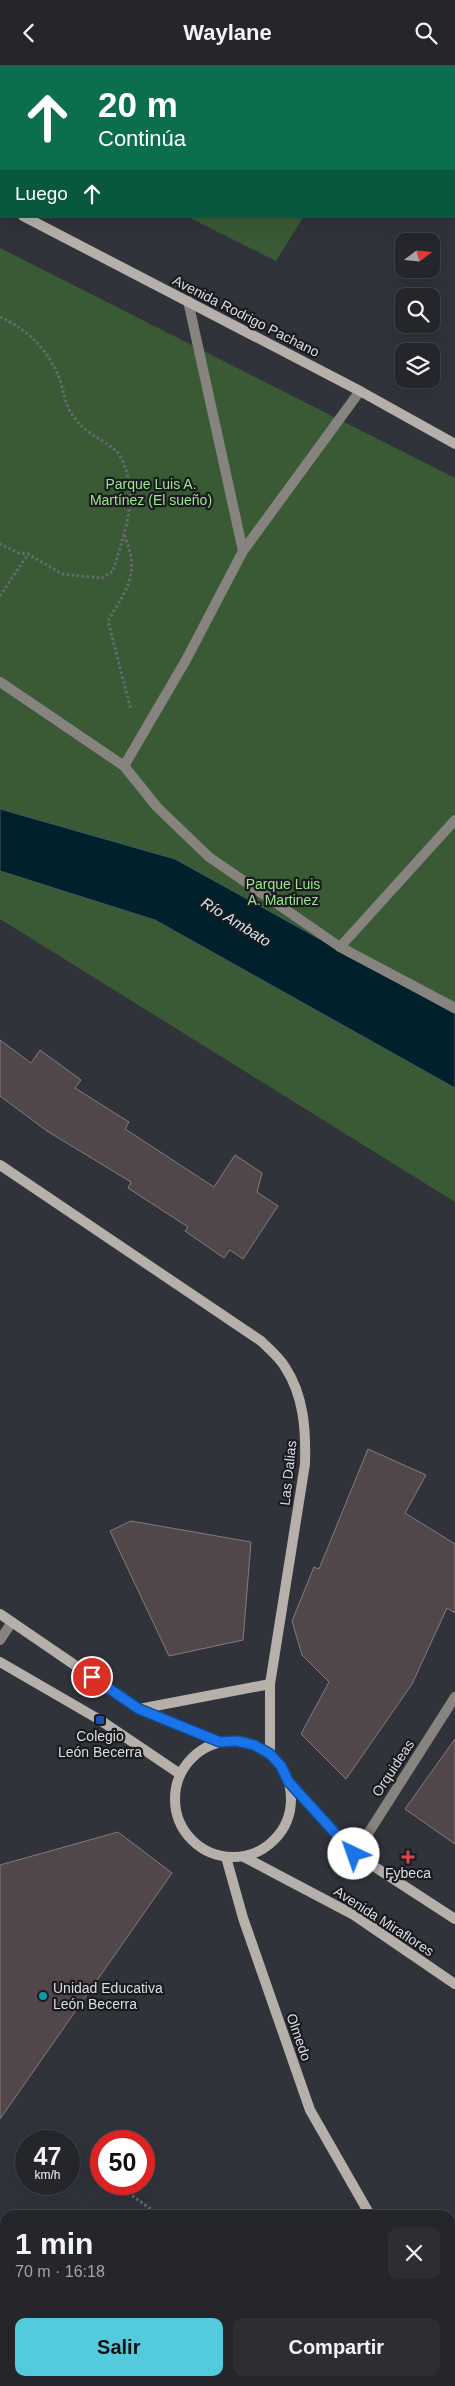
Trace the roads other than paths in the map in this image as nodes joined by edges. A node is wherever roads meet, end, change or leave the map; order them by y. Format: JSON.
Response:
{"nodes":[{"id":1,"x":25,"y":217,"type":"edge"},
{"id":2,"x":188,"y":301,"type":"junction"},
{"id":3,"x":360,"y":391,"type":"junction"},
{"id":4,"x":455,"y":444,"type":"edge"},
{"id":5,"x":243,"y":551,"type":"junction"},
{"id":6,"x":0,"y":682,"type":"edge"},
{"id":7,"x":124,"y":766,"type":"junction"},
{"id":8,"x":455,"y":820,"type":"edge"},
{"id":9,"x":340,"y":947,"type":"junction"},
{"id":10,"x":455,"y":1008,"type":"edge"},
{"id":11,"x":0,"y":1165,"type":"edge"},
{"id":12,"x":0,"y":1614,"type":"edge"},
{"id":13,"x":12,"y":1622,"type":"junction"},
{"id":14,"x":0,"y":1640,"type":"edge"},
{"id":15,"x":0,"y":1662,"type":"edge"},
{"id":16,"x":270,"y":1684,"type":"junction"},
{"id":17,"x":455,"y":1697,"type":"edge"},
{"id":18,"x":139,"y":1709,"type":"junction"},
{"id":19,"x":220,"y":1742,"type":"junction"},
{"id":20,"x":270,"y":1754,"type":"junction"},
{"id":21,"x":180,"y":1774,"type":"junction"},
{"id":22,"x":288,"y":1781,"type":"junction"},
{"id":23,"x":354,"y":1854,"type":"junction"},
{"id":24,"x":226,"y":1857,"type":"junction"},
{"id":25,"x":244,"y":1857,"type":"junction"},
{"id":26,"x":455,"y":1919,"type":"edge"},
{"id":27,"x":455,"y":1984,"type":"edge"},
{"id":28,"x":367,"y":2210,"type":"edge"}],
"edges":[{"from":1,"to":2,"type":"main road","name":"Avenida Rodrigo Pachano"},
{"from":2,"to":3,"type":"main road","name":"Avenida Rodrigo Pachano"},
{"from":2,"to":5,"type":"street"},
{"from":3,"to":4,"type":"main road","name":"Avenida Rodrigo Pachano"},
{"from":3,"to":5,"type":"street"},
{"from":5,"to":7,"type":"street"},
{"from":6,"to":7,"type":"street"},
{"from":7,"to":9,"type":"street"},
{"from":8,"to":9,"type":"street"},
{"from":9,"to":10,"type":"street"},
{"from":11,"to":16,"type":"main road","name":"Las Dalias"},
{"from":12,"to":13,"type":"main road"},
{"from":13,"to":14,"type":"street"},
{"from":13,"to":18,"type":"main road"},
{"from":15,"to":21,"type":"main road"},
{"from":16,"to":18,"type":"main road"},
{"from":16,"to":20,"type":"main road","name":"Las Dalias"},
{"from":17,"to":23,"type":"street","name":"Orquideas"},
{"from":18,"to":19,"type":"main road"},
{"from":19,"to":20,"type":"main road"},
{"from":19,"to":21,"type":"main road"},
{"from":20,"to":22,"type":"main road"},
{"from":21,"to":24,"type":"main road"},
{"from":22,"to":23,"type":"main road"},
{"from":22,"to":25,"type":"main road"},
{"from":23,"to":26,"type":"main road"},
{"from":24,"to":25,"type":"main road"},
{"from":24,"to":28,"type":"main road","name":"Olmedo"},
{"from":25,"to":27,"type":"main road","name":"Avenida Miraflores"}]}
